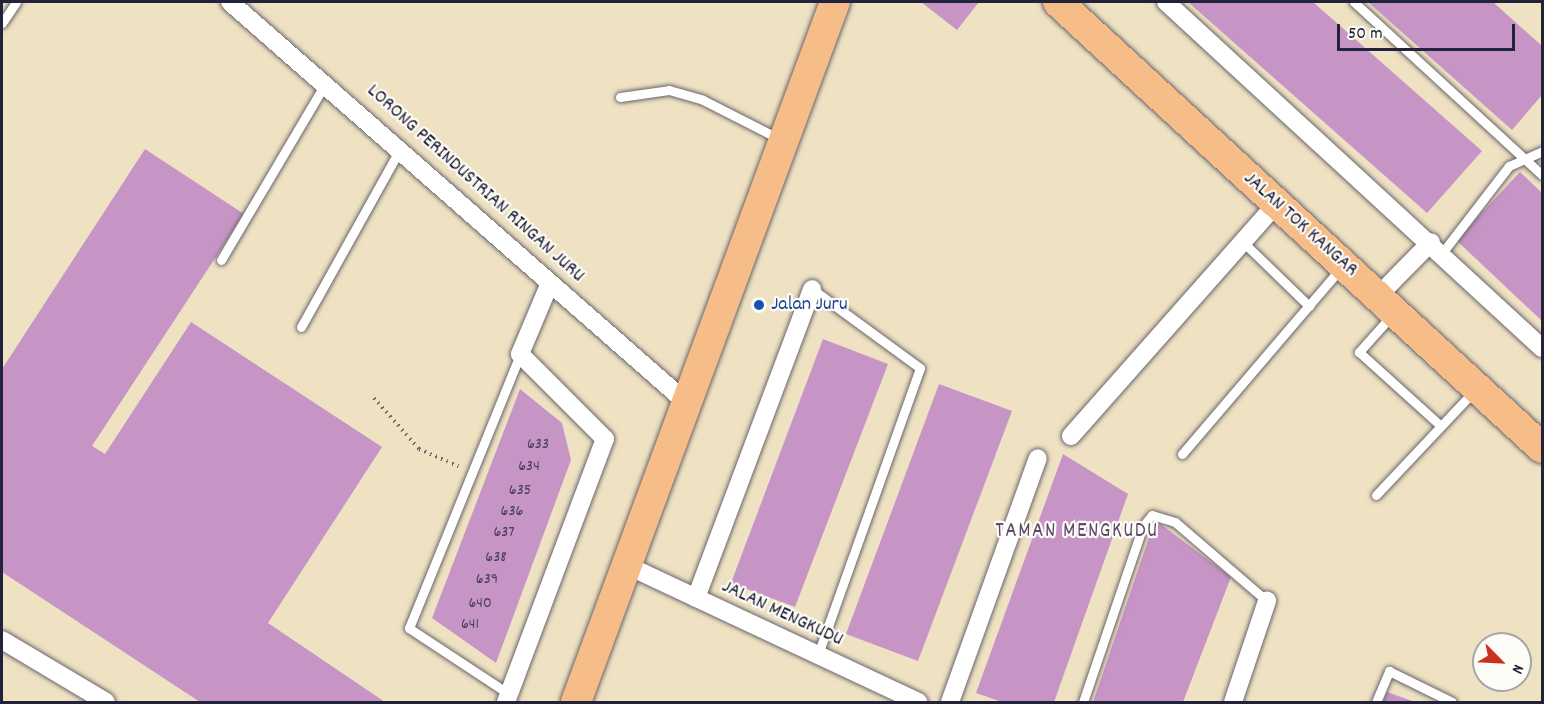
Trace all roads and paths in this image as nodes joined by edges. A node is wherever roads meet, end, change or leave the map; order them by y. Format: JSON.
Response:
{"nodes":[{"id":1,"x":16,"y":2,"type":"edge"},
{"id":2,"x":230,"y":2,"type":"edge"},
{"id":3,"x":835,"y":2,"type":"edge"},
{"id":4,"x":1058,"y":2,"type":"edge"},
{"id":5,"x":1167,"y":2,"type":"edge"},
{"id":6,"x":1353,"y":2,"type":"edge"},
{"id":7,"x":2,"y":23,"type":"edge"},
{"id":8,"x":327,"y":81,"type":"junction"},
{"id":9,"x":620,"y":97,"type":"dead end"},
{"id":10,"x":784,"y":141,"type":"junction"},
{"id":11,"x":401,"y":147,"type":"junction"},
{"id":12,"x":1542,"y":152,"type":"edge"},
{"id":13,"x":1527,"y":160,"type":"junction"},
{"id":14,"x":1542,"y":174,"type":"edge"},
{"id":15,"x":1276,"y":204,"type":"junction"},
{"id":16,"x":1243,"y":242,"type":"junction"},
{"id":17,"x":1436,"y":247,"type":"junction"},
{"id":18,"x":221,"y":260,"type":"dead end"},
{"id":19,"x":1345,"y":265,"type":"junction"},
{"id":20,"x":550,"y":283,"type":"junction"},
{"id":21,"x":813,"y":289,"type":"joint"},
{"id":22,"x":1387,"y":303,"type":"junction"},
{"id":23,"x":1310,"y":306,"type":"junction"},
{"id":24,"x":301,"y":327,"type":"dead end"},
{"id":25,"x":1542,"y":348,"type":"edge"},
{"id":26,"x":519,"y":354,"type":"junction"},
{"id":27,"x":1477,"y":388,"type":"junction"},
{"id":28,"x":374,"y":398,"type":"dead end"},
{"id":29,"x":687,"y":404,"type":"junction"},
{"id":30,"x":1441,"y":426,"type":"junction"},
{"id":31,"x":1071,"y":436,"type":"dead end"},
{"id":32,"x":1542,"y":448,"type":"edge"},
{"id":33,"x":1182,"y":454,"type":"dead end"},
{"id":34,"x":1038,"y":458,"type":"dead end"},
{"id":35,"x":472,"y":472,"type":"junction"},
{"id":36,"x":1376,"y":495,"type":"dead end"},
{"id":37,"x":626,"y":565,"type":"junction"},
{"id":38,"x":696,"y":598,"type":"junction"},
{"id":39,"x":1267,"y":601,"type":"joint"},
{"id":40,"x":2,"y":640,"type":"edge"},
{"id":41,"x":818,"y":655,"type":"junction"},
{"id":42,"x":508,"y":698,"type":"edge"},
{"id":43,"x":106,"y":702,"type":"edge"},
{"id":44,"x":576,"y":702,"type":"edge"},
{"id":45,"x":919,"y":702,"type":"edge"},
{"id":46,"x":950,"y":702,"type":"edge"},
{"id":47,"x":1083,"y":702,"type":"edge"},
{"id":48,"x":1233,"y":702,"type":"edge"},
{"id":49,"x":1376,"y":702,"type":"edge"},
{"id":50,"x":1452,"y":702,"type":"edge"}],
"edges":[{"from":1,"to":7,"type":"lane"},
{"from":2,"to":8,"type":"street","name":"LORONG PERINDUSTRIAN RINGAN JURU"},
{"from":3,"to":10,"type":"main road"},
{"from":4,"to":15,"type":"main road","name":"JALAN TOK KANGAR"},
{"from":5,"to":17,"type":"street"},
{"from":6,"to":13,"type":"lane"},
{"from":8,"to":11,"type":"street","name":"LORONG PERINDUSTRIAN RINGAN JURU"},
{"from":8,"to":18,"type":"lane"},
{"from":9,"to":10,"type":"lane"},
{"from":10,"to":29,"type":"main road"},
{"from":11,"to":20,"type":"street","name":"LORONG PERINDUSTRIAN RINGAN JURU"},
{"from":11,"to":24,"type":"lane"},
{"from":12,"to":13,"type":"lane"},
{"from":13,"to":14,"type":"lane"},
{"from":13,"to":17,"type":"lane"},
{"from":15,"to":16,"type":"street"},
{"from":15,"to":19,"type":"main road","name":"JALAN TOK KANGAR"},
{"from":16,"to":23,"type":"lane"},
{"from":16,"to":31,"type":"street"},
{"from":17,"to":22,"type":"street"},
{"from":17,"to":25,"type":"street"},
{"from":19,"to":22,"type":"main road","name":"JALAN TOK KANGAR"},
{"from":19,"to":23,"type":"lane"},
{"from":20,"to":26,"type":"street"},
{"from":20,"to":29,"type":"street","name":"LORONG PERINDUSTRIAN RINGAN JURU"},
{"from":21,"to":38,"type":"street"},
{"from":21,"to":41,"type":"lane"},
{"from":22,"to":27,"type":"main road","name":"JALAN TOK KANGAR"},
{"from":22,"to":30,"type":"lane"},
{"from":23,"to":33,"type":"lane"},
{"from":26,"to":35,"type":"lane"},
{"from":26,"to":42,"type":"street"},
{"from":27,"to":30,"type":"lane"},
{"from":27,"to":32,"type":"main road","name":"JALAN TOK KANGAR"},
{"from":28,"to":35,"type":"path"},
{"from":29,"to":37,"type":"main road"},
{"from":30,"to":36,"type":"lane"},
{"from":34,"to":46,"type":"street"},
{"from":35,"to":42,"type":"lane"},
{"from":37,"to":38,"type":"street","name":"JALAN MENGKUDU"},
{"from":37,"to":44,"type":"main road"},
{"from":38,"to":41,"type":"street","name":"JALAN MENGKUDU"},
{"from":39,"to":47,"type":"lane"},
{"from":39,"to":48,"type":"street"},
{"from":40,"to":43,"type":"street"},
{"from":41,"to":45,"type":"street","name":"JALAN MENGKUDU"},
{"from":49,"to":50,"type":"lane"}]}
